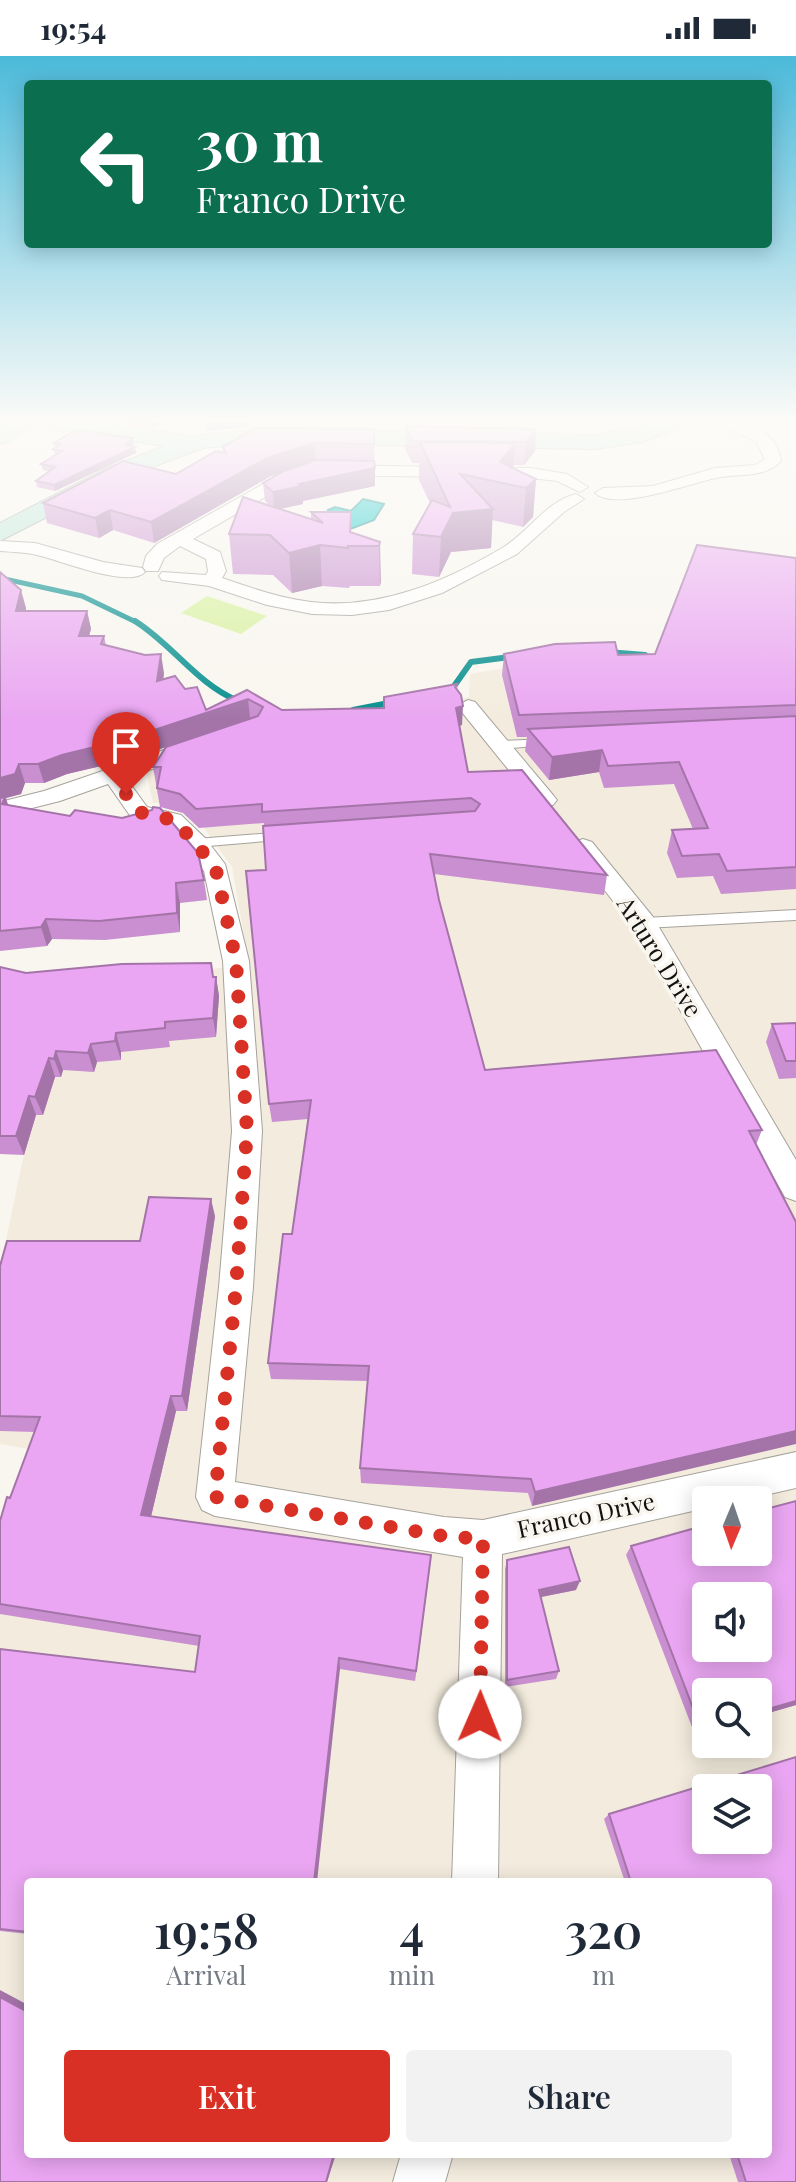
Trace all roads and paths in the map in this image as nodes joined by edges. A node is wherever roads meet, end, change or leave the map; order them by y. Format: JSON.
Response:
{"nodes":[{"id":1,"x":213,"y":521,"type":"edge"},
{"id":2,"x":545,"y":521,"type":"edge"},
{"id":3,"x":10,"y":529,"type":"edge"},
{"id":4,"x":179,"y":539,"type":"junction"},
{"id":5,"x":0,"y":546,"type":"edge"},
{"id":6,"x":42,"y":549,"type":"junction"},
{"id":7,"x":152,"y":572,"type":"junction"},
{"id":8,"x":211,"y":581,"type":"junction"},
{"id":9,"x":468,"y":706,"type":"dead end"},
{"id":10,"x":212,"y":740,"type":"edge"},
{"id":11,"x":562,"y":743,"type":"edge"},
{"id":12,"x":500,"y":745,"type":"junction"},
{"id":13,"x":113,"y":776,"type":"junction"},
{"id":14,"x":0,"y":809,"type":"edge"},
{"id":15,"x":307,"y":834,"type":"edge"},
{"id":16,"x":196,"y":843,"type":"junction"},
{"id":17,"x":796,"y":915,"type":"edge"},
{"id":18,"x":644,"y":923,"type":"junction"},
{"id":19,"x":795,"y":1185,"type":"edge"},
{"id":20,"x":796,"y":1470,"type":"edge"},
{"id":21,"x":483,"y":1539,"type":"junction"},
{"id":22,"x":475,"y":1878,"type":"edge"},
{"id":23,"x":426,"y":2158,"type":"edge"},
{"id":24,"x":419,"y":2182,"type":"edge"}],
"edges":[{"from":1,"to":4,"type":"street"},
{"from":2,"to":8,"type":"street"},
{"from":3,"to":6,"type":"street"},
{"from":4,"to":7,"type":"street"},
{"from":4,"to":8,"type":"street"},
{"from":5,"to":6,"type":"street"},
{"from":6,"to":7,"type":"street"},
{"from":7,"to":8,"type":"street"},
{"from":9,"to":12,"type":"street","name":"Arturo Drive"},
{"from":10,"to":13,"type":"street"},
{"from":11,"to":12,"type":"lane"},
{"from":12,"to":18,"type":"street","name":"Arturo Drive"},
{"from":13,"to":14,"type":"street"},
{"from":13,"to":16,"type":"street","name":"Franco Drive"},
{"from":15,"to":16,"type":"lane"},
{"from":16,"to":21,"type":"street","name":"Franco Drive"},
{"from":17,"to":18,"type":"lane"},
{"from":18,"to":19,"type":"street","name":"Arturo Drive"},
{"from":20,"to":21,"type":"street","name":"Franco Drive"},
{"from":21,"to":22,"type":"street"},
{"from":23,"to":24,"type":"street"}]}
